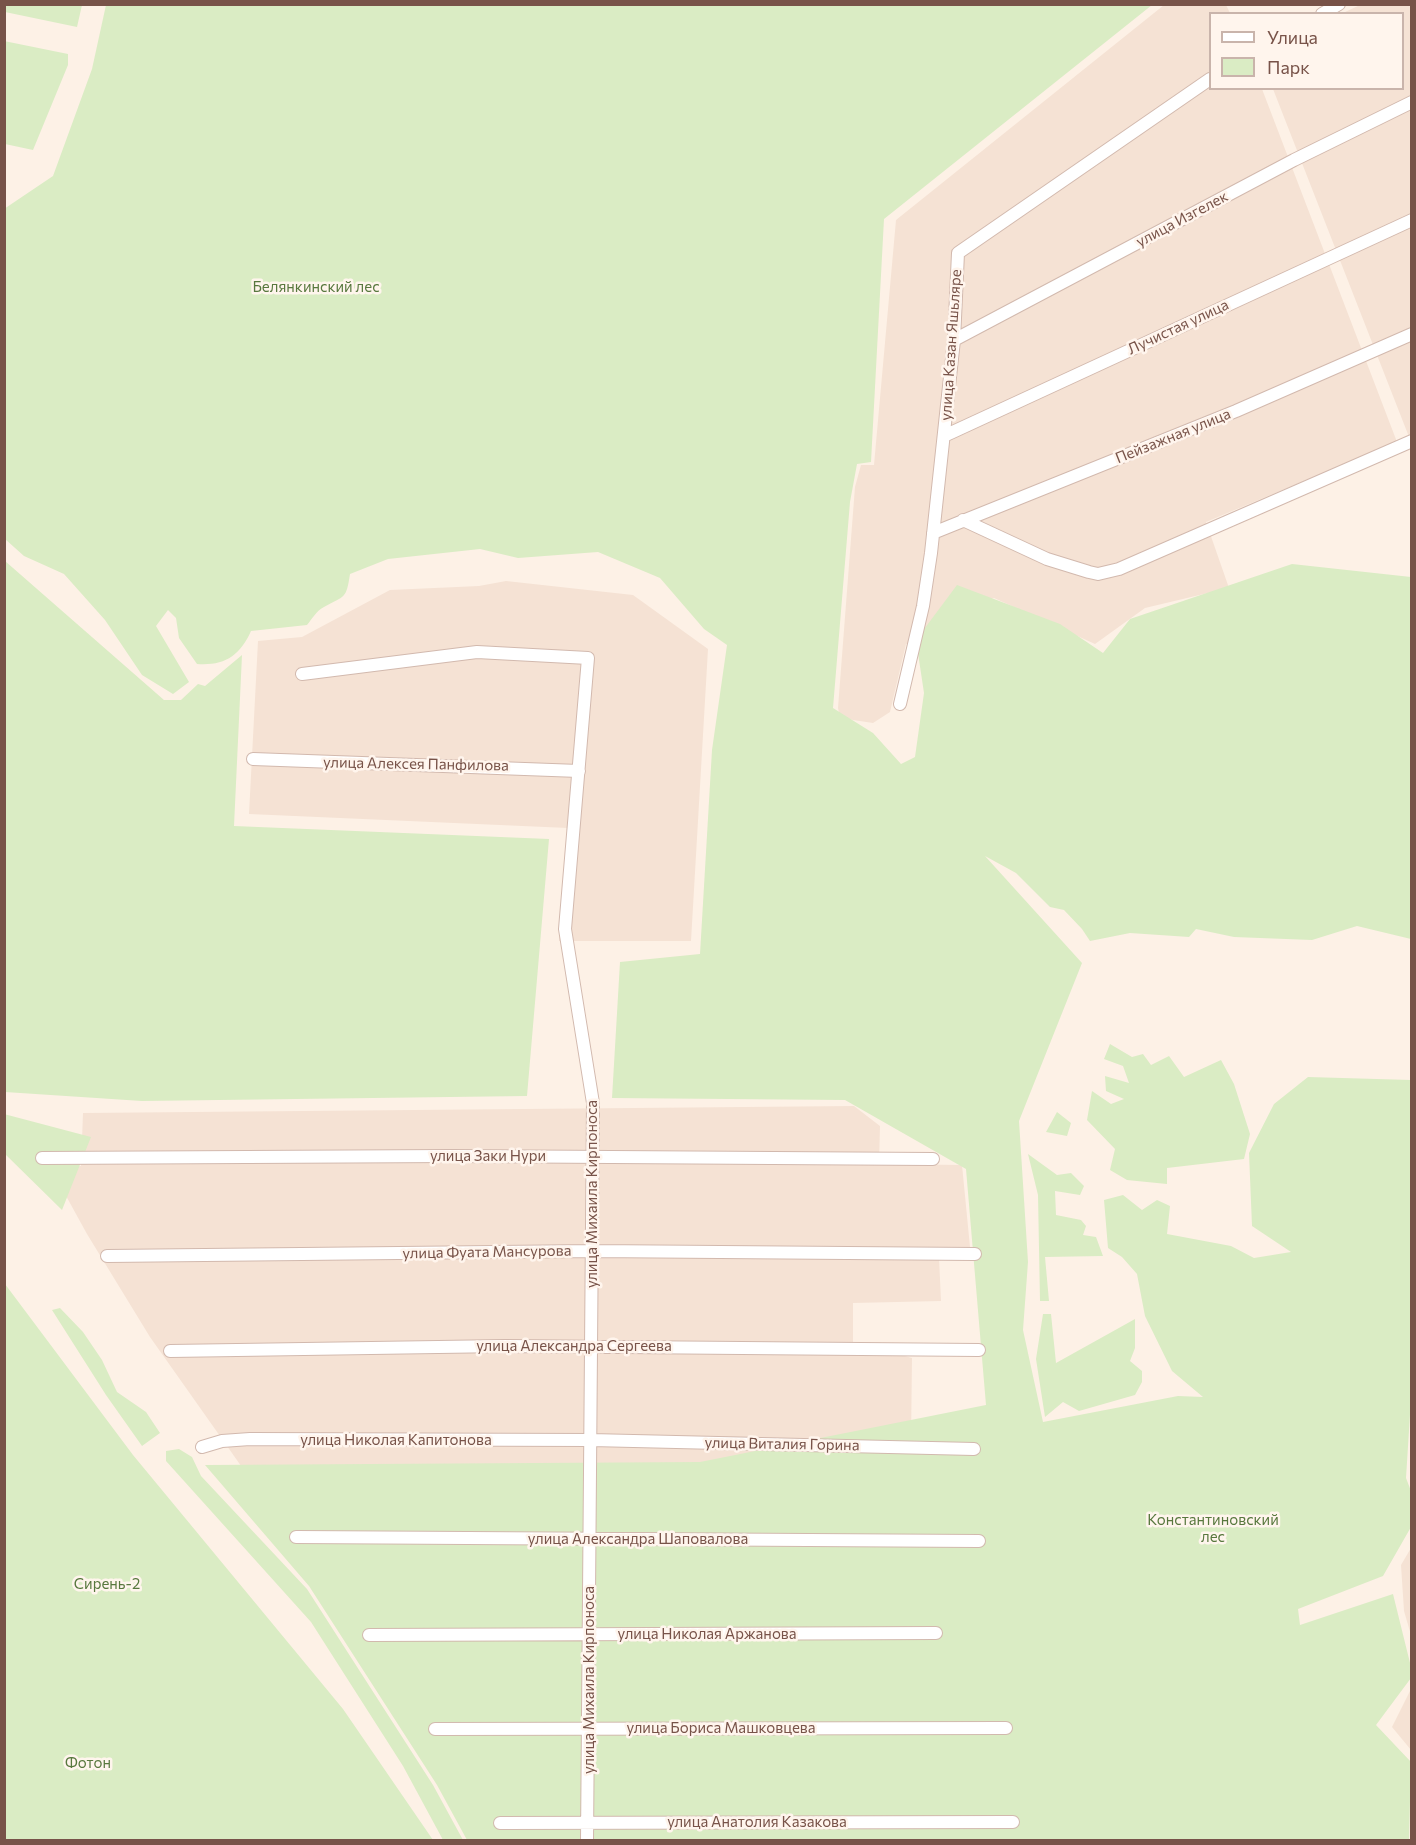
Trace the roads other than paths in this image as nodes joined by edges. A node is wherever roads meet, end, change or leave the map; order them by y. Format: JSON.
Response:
{"nodes":[{"id":1,"x":1339,"y":4,"type":"edge"},
{"id":2,"x":1325,"y":12,"type":"edge"},
{"id":3,"x":1209,"y":80,"type":"edge"},
{"id":4,"x":1412,"y":102,"type":"edge"},
{"id":5,"x":1412,"y":220,"type":"edge"},
{"id":6,"x":1412,"y":334,"type":"edge"},
{"id":7,"x":954,"y":340,"type":"junction"},
{"id":8,"x":944,"y":436,"type":"junction"},
{"id":9,"x":1412,"y":441,"type":"edge"},
{"id":10,"x":963,"y":520,"type":"junction"},
{"id":11,"x":933,"y":533,"type":"junction"},
{"id":12,"x":302,"y":674,"type":"dead end"},
{"id":13,"x":900,"y":704,"type":"dead end"},
{"id":14,"x":253,"y":759,"type":"dead end"},
{"id":15,"x":579,"y":771,"type":"junction"},
{"id":16,"x":593,"y":1157,"type":"junction"},
{"id":17,"x":42,"y":1158,"type":"dead end"},
{"id":18,"x":933,"y":1159,"type":"dead end"},
{"id":19,"x":593,"y":1251,"type":"junction"},
{"id":20,"x":975,"y":1254,"type":"dead end"},
{"id":21,"x":107,"y":1256,"type":"dead end"},
{"id":22,"x":592,"y":1346,"type":"junction"},
{"id":23,"x":979,"y":1350,"type":"dead end"},
{"id":24,"x":170,"y":1351,"type":"dead end"},
{"id":25,"x":591,"y":1440,"type":"junction"},
{"id":26,"x":202,"y":1447,"type":"dead end"},
{"id":27,"x":974,"y":1449,"type":"dead end"},
{"id":28,"x":296,"y":1537,"type":"dead end"},
{"id":29,"x":590,"y":1539,"type":"junction"},
{"id":30,"x":980,"y":1541,"type":"dead end"},
{"id":31,"x":936,"y":1633,"type":"dead end"},
{"id":32,"x":589,"y":1634,"type":"junction"},
{"id":33,"x":369,"y":1635,"type":"dead end"},
{"id":34,"x":588,"y":1728,"type":"junction"},
{"id":35,"x":1006,"y":1728,"type":"dead end"},
{"id":36,"x":435,"y":1729,"type":"dead end"},
{"id":37,"x":588,"y":1822,"type":"junction"},
{"id":38,"x":1013,"y":1822,"type":"dead end"},
{"id":39,"x":500,"y":1823,"type":"dead end"},
{"id":40,"x":588,"y":1840,"type":"edge"}],
"edges":[{"from":1,"to":2,"type":"street"},
{"from":3,"to":7,"type":"street","name":"улица Казан Яшьляре"},
{"from":4,"to":7,"type":"street","name":"улица Изгелек"},
{"from":5,"to":8,"type":"street","name":"Лучистая улица"},
{"from":6,"to":10,"type":"street","name":"Пейзажная улица"},
{"from":7,"to":8,"type":"street","name":"улица Казан Яшьляре"},
{"from":8,"to":11,"type":"street","name":"улица Казан Яшьляре"},
{"from":9,"to":10,"type":"street"},
{"from":10,"to":11,"type":"street","name":"Пейзажная улица"},
{"from":11,"to":13,"type":"street","name":"улица Казан Яшьляре"},
{"from":12,"to":15,"type":"street","name":"улица Михаила Кирпоноса"},
{"from":14,"to":15,"type":"street","name":"улица Алексея Панфилова"},
{"from":15,"to":16,"type":"street","name":"улица Михаила Кирпоноса"},
{"from":16,"to":17,"type":"street","name":"улица Заки Нури"},
{"from":16,"to":18,"type":"street","name":"улица Заки Нури"},
{"from":16,"to":19,"type":"street","name":"улица Михаила Кирпоноса"},
{"from":19,"to":20,"type":"street","name":"улица Фуата Мансурова"},
{"from":19,"to":21,"type":"street","name":"улица Фуата Мансурова"},
{"from":19,"to":22,"type":"street","name":"улица Михаила Кирпоноса"},
{"from":22,"to":23,"type":"street","name":"улица Александра Сергеева"},
{"from":22,"to":24,"type":"street","name":"улица Александра Сергеева"},
{"from":22,"to":25,"type":"street","name":"улица Михаила Кирпоноса"},
{"from":25,"to":26,"type":"street","name":"улица Николая Капитонова"},
{"from":25,"to":27,"type":"street","name":"улица Виталия Горина"},
{"from":25,"to":29,"type":"street","name":"улица Михаила Кирпоноса"},
{"from":28,"to":29,"type":"street","name":"улица Александра Шаповалова"},
{"from":29,"to":30,"type":"street","name":"улица Александра Шаповалова"},
{"from":29,"to":32,"type":"street","name":"улица Михаила Кирпоноса"},
{"from":31,"to":32,"type":"street","name":"улица Николая Аржанова"},
{"from":32,"to":33,"type":"street","name":"улица Николая Аржанова"},
{"from":32,"to":34,"type":"street","name":"улица Михаила Кирпоноса"},
{"from":34,"to":35,"type":"street","name":"улица Бориса Машковцева"},
{"from":34,"to":36,"type":"street","name":"улица Бориса Машковцева"},
{"from":34,"to":37,"type":"street","name":"улица Михаила Кирпоноса"},
{"from":37,"to":38,"type":"street","name":"улица Анатолия Казакова"},
{"from":37,"to":39,"type":"street","name":"улица Анатолия Казакова"},
{"from":37,"to":40,"type":"street","name":"улица Михаила Кирпоноса"}]}
